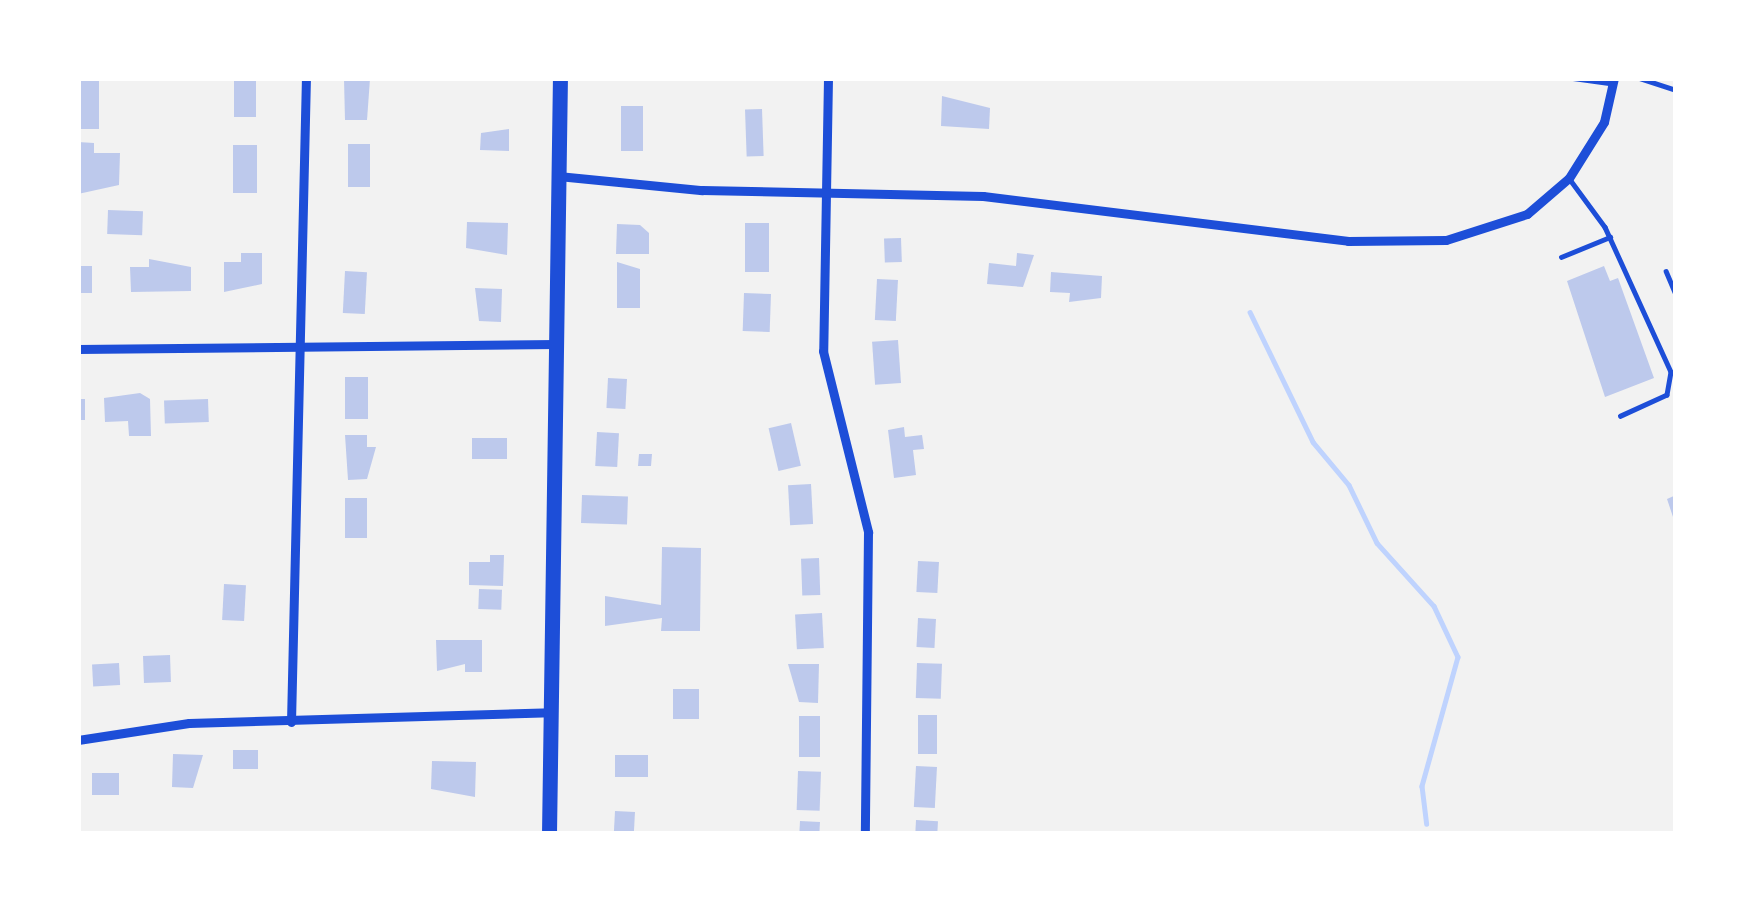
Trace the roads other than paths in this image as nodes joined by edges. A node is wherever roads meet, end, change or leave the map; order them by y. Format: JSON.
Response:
{"nodes":[{"id":1,"x":306,"y":78,"type":"edge"},
{"id":2,"x":560,"y":78,"type":"edge"},
{"id":3,"x":828,"y":78,"type":"edge"},
{"id":4,"x":1573,"y":78,"type":"edge"},
{"id":5,"x":1640,"y":78,"type":"edge"},
{"id":6,"x":1613,"y":81,"type":"edge"},
{"id":7,"x":1676,"y":90,"type":"edge"},
{"id":8,"x":558,"y":176,"type":"junction"},
{"id":9,"x":1569,"y":178,"type":"junction"},
{"id":10,"x":826,"y":193,"type":"junction"},
{"id":11,"x":1610,"y":237,"type":"junction"},
{"id":12,"x":1562,"y":257,"type":"dead end"},
{"id":13,"x":1666,"y":271,"type":"dead end"},
{"id":14,"x":1676,"y":294,"type":"edge"},
{"id":15,"x":556,"y":344,"type":"junction"},
{"id":16,"x":78,"y":349,"type":"edge"},
{"id":17,"x":299,"y":349,"type":"junction"},
{"id":18,"x":1674,"y":383,"type":"edge"},
{"id":19,"x":1621,"y":416,"type":"dead end"},
{"id":20,"x":551,"y":712,"type":"junction"},
{"id":21,"x":291,"y":722,"type":"junction"},
{"id":22,"x":78,"y":740,"type":"edge"},
{"id":23,"x":549,"y":834,"type":"edge"},
{"id":24,"x":865,"y":834,"type":"edge"}],
"edges":[{"from":1,"to":17,"type":"street"},
{"from":2,"to":8,"type":"main road"},
{"from":3,"to":10,"type":"street"},
{"from":4,"to":6,"type":"lane"},
{"from":5,"to":7,"type":"lane"},
{"from":6,"to":9,"type":"street"},
{"from":8,"to":10,"type":"street"},
{"from":8,"to":15,"type":"main road"},
{"from":9,"to":10,"type":"street"},
{"from":9,"to":11,"type":"lane"},
{"from":10,"to":24,"type":"street"},
{"from":11,"to":12,"type":"lane"},
{"from":11,"to":18,"type":"lane"},
{"from":13,"to":14,"type":"lane"},
{"from":15,"to":17,"type":"street"},
{"from":15,"to":20,"type":"main road"},
{"from":16,"to":17,"type":"street"},
{"from":17,"to":21,"type":"street"},
{"from":18,"to":19,"type":"lane"},
{"from":20,"to":21,"type":"street"},
{"from":20,"to":23,"type":"main road"},
{"from":21,"to":22,"type":"street"}]}
